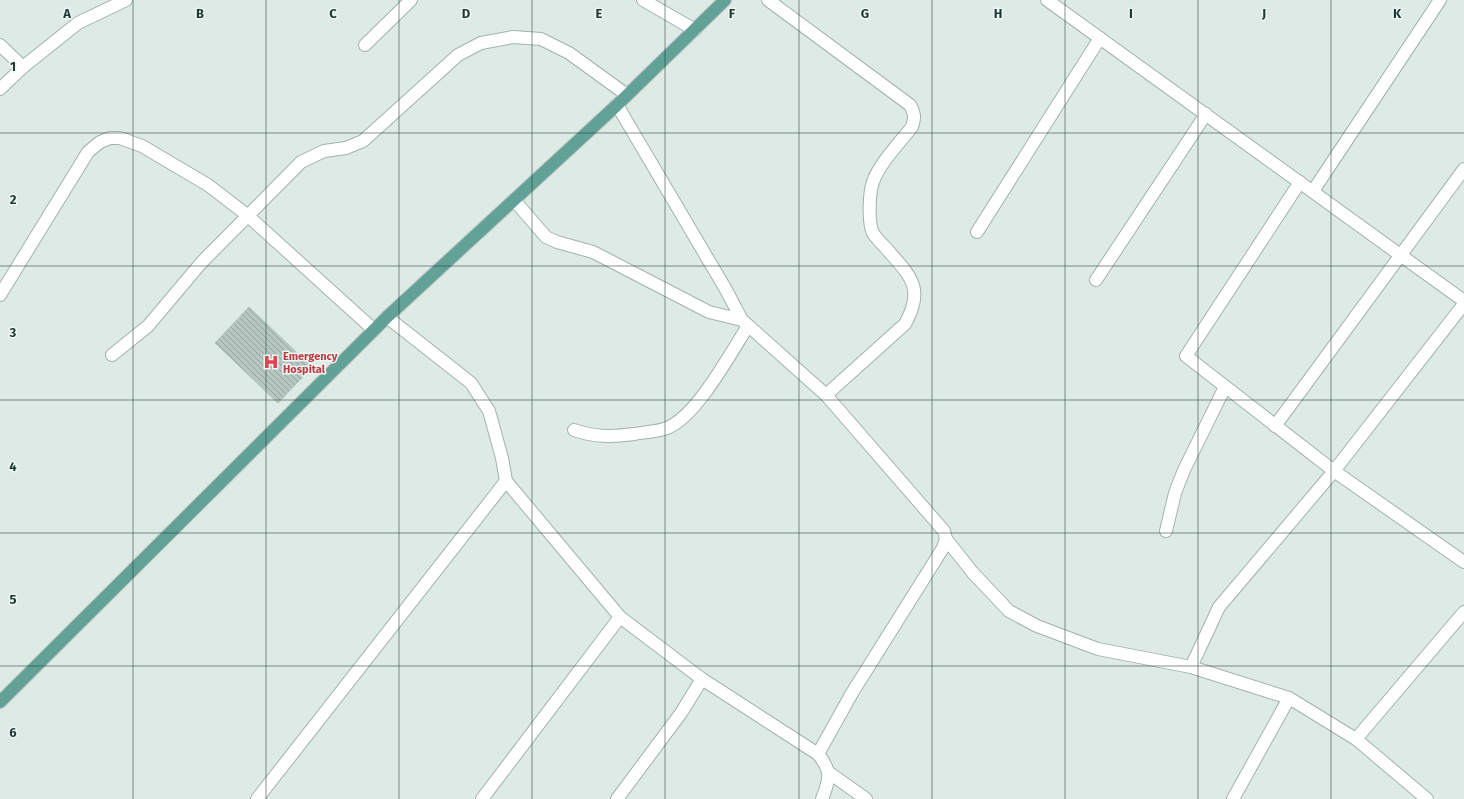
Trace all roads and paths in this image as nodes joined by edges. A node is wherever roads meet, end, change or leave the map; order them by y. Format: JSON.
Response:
{"nodes":[{"id":1,"x":126,"y":0,"type":"edge"},
{"id":2,"x":411,"y":0,"type":"edge"},
{"id":3,"x":643,"y":0,"type":"edge"},
{"id":4,"x":725,"y":0,"type":"edge"},
{"id":5,"x":768,"y":0,"type":"edge"},
{"id":6,"x":1047,"y":0,"type":"edge"},
{"id":7,"x":1440,"y":0,"type":"edge"},
{"id":8,"x":695,"y":30,"type":"junction"},
{"id":9,"x":1100,"y":38,"type":"junction"},
{"id":10,"x":0,"y":45,"type":"edge"},
{"id":11,"x":365,"y":45,"type":"dead end"},
{"id":12,"x":23,"y":67,"type":"junction"},
{"id":13,"x":0,"y":89,"type":"edge"},
{"id":14,"x":627,"y":95,"type":"junction"},
{"id":15,"x":617,"y":104,"type":"junction"},
{"id":16,"x":1206,"y":114,"type":"junction"},
{"id":17,"x":1464,"y":169,"type":"edge"},
{"id":18,"x":1300,"y":182,"type":"junction"},
{"id":19,"x":1313,"y":191,"type":"junction"},
{"id":20,"x":514,"y":200,"type":"junction"},
{"id":21,"x":247,"y":214,"type":"junction"},
{"id":22,"x":977,"y":232,"type":"dead end"},
{"id":23,"x":1400,"y":255,"type":"junction"},
{"id":24,"x":1096,"y":280,"type":"dead end"},
{"id":25,"x":0,"y":295,"type":"edge"},
{"id":26,"x":1464,"y":302,"type":"edge"},
{"id":27,"x":388,"y":316,"type":"junction"},
{"id":28,"x":745,"y":323,"type":"junction"},
{"id":29,"x":374,"y":330,"type":"junction"},
{"id":30,"x":112,"y":355,"type":"dead end"},
{"id":31,"x":1225,"y":387,"type":"junction"},
{"id":32,"x":826,"y":395,"type":"junction"},
{"id":33,"x":1275,"y":426,"type":"junction"},
{"id":34,"x":574,"y":430,"type":"dead end"},
{"id":35,"x":1334,"y":471,"type":"junction"},
{"id":36,"x":506,"y":481,"type":"junction"},
{"id":37,"x":1166,"y":531,"type":"dead end"},
{"id":38,"x":946,"y":539,"type":"junction"},
{"id":39,"x":1464,"y":562,"type":"edge"},
{"id":40,"x":1464,"y":612,"type":"edge"},
{"id":41,"x":620,"y":617,"type":"junction"},
{"id":42,"x":1191,"y":667,"type":"junction"},
{"id":43,"x":702,"y":679,"type":"junction"},
{"id":44,"x":1289,"y":698,"type":"junction"},
{"id":45,"x":0,"y":702,"type":"edge"},
{"id":46,"x":1356,"y":739,"type":"junction"},
{"id":47,"x":818,"y":754,"type":"junction"},
{"id":48,"x":828,"y":772,"type":"junction"},
{"id":49,"x":257,"y":799,"type":"edge"},
{"id":50,"x":482,"y":799,"type":"edge"},
{"id":51,"x":617,"y":799,"type":"edge"},
{"id":52,"x":822,"y":799,"type":"edge"},
{"id":53,"x":866,"y":799,"type":"edge"},
{"id":54,"x":1233,"y":799,"type":"edge"},
{"id":55,"x":1427,"y":799,"type":"edge"}],
"edges":[{"from":1,"to":12,"type":"street"},
{"from":2,"to":11,"type":"street"},
{"from":3,"to":8,"type":"street"},
{"from":4,"to":8,"type":"main road"},
{"from":5,"to":32,"type":"street"},
{"from":6,"to":9,"type":"street"},
{"from":7,"to":19,"type":"street"},
{"from":8,"to":14,"type":"main road"},
{"from":9,"to":16,"type":"street"},
{"from":9,"to":22,"type":"street"},
{"from":10,"to":12,"type":"street"},
{"from":12,"to":13,"type":"street"},
{"from":14,"to":15,"type":"main road"},
{"from":14,"to":21,"type":"street"},
{"from":15,"to":20,"type":"main road"},
{"from":15,"to":28,"type":"street"},
{"from":16,"to":18,"type":"street"},
{"from":16,"to":24,"type":"street"},
{"from":17,"to":23,"type":"street"},
{"from":18,"to":19,"type":"street"},
{"from":18,"to":31,"type":"street"},
{"from":19,"to":23,"type":"street"},
{"from":20,"to":27,"type":"main road"},
{"from":20,"to":28,"type":"street"},
{"from":21,"to":25,"type":"street"},
{"from":21,"to":29,"type":"street"},
{"from":21,"to":30,"type":"street"},
{"from":23,"to":26,"type":"street"},
{"from":23,"to":33,"type":"street"},
{"from":26,"to":35,"type":"street"},
{"from":27,"to":29,"type":"main road"},
{"from":27,"to":36,"type":"street"},
{"from":28,"to":32,"type":"street"},
{"from":28,"to":34,"type":"street"},
{"from":29,"to":45,"type":"main road"},
{"from":31,"to":33,"type":"street"},
{"from":31,"to":37,"type":"street"},
{"from":32,"to":38,"type":"street"},
{"from":33,"to":35,"type":"street"},
{"from":35,"to":39,"type":"street"},
{"from":35,"to":42,"type":"street"},
{"from":36,"to":41,"type":"street"},
{"from":36,"to":49,"type":"street"},
{"from":38,"to":42,"type":"street"},
{"from":38,"to":47,"type":"street"},
{"from":40,"to":46,"type":"street"},
{"from":41,"to":43,"type":"street"},
{"from":41,"to":50,"type":"street"},
{"from":42,"to":44,"type":"street"},
{"from":43,"to":47,"type":"street"},
{"from":43,"to":51,"type":"street"},
{"from":44,"to":46,"type":"street"},
{"from":44,"to":54,"type":"street"},
{"from":46,"to":55,"type":"street"},
{"from":47,"to":48,"type":"street"},
{"from":48,"to":52,"type":"street"},
{"from":48,"to":53,"type":"street"}]}
